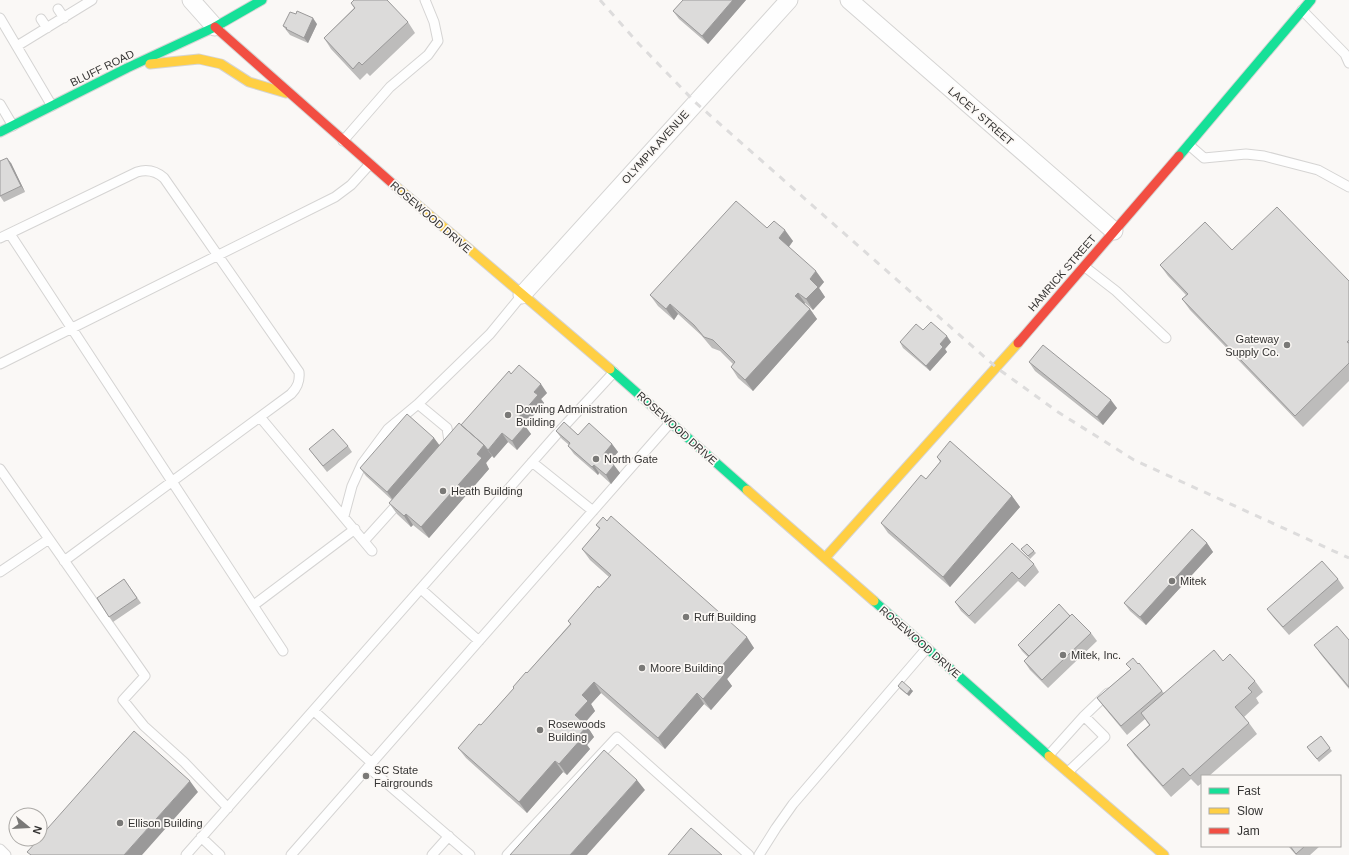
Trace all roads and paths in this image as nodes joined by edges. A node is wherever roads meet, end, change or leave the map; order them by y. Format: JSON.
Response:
{"nodes":[{"id":1,"x":92,"y":0,"type":"edge"},
{"id":2,"x":191,"y":0,"type":"edge"},
{"id":3,"x":262,"y":0,"type":"edge"},
{"id":4,"x":425,"y":0,"type":"edge"},
{"id":5,"x":789,"y":0,"type":"edge"},
{"id":6,"x":849,"y":0,"type":"edge"},
{"id":7,"x":1311,"y":0,"type":"edge"},
{"id":8,"x":78,"y":4,"type":"edge"},
{"id":9,"x":58,"y":9,"type":"dead end"},
{"id":10,"x":1302,"y":10,"type":"junction"},
{"id":11,"x":0,"y":18,"type":"edge"},
{"id":12,"x":64,"y":18,"type":"junction"},
{"id":13,"x":41,"y":19,"type":"dead end"},
{"id":14,"x":215,"y":27,"type":"junction"},
{"id":15,"x":47,"y":28,"type":"junction"},
{"id":16,"x":17,"y":46,"type":"junction"},
{"id":17,"x":1349,"y":63,"type":"edge"},
{"id":18,"x":127,"y":68,"type":"junction"},
{"id":19,"x":292,"y":95,"type":"junction"},
{"id":20,"x":0,"y":104,"type":"edge"},
{"id":21,"x":52,"y":106,"type":"junction"},
{"id":22,"x":13,"y":126,"type":"junction"},
{"id":23,"x":0,"y":132,"type":"edge"},
{"id":24,"x":343,"y":141,"type":"junction"},
{"id":25,"x":1189,"y":145,"type":"junction"},
{"id":26,"x":370,"y":164,"type":"junction"},
{"id":27,"x":1349,"y":187,"type":"edge"},
{"id":28,"x":1114,"y":231,"type":"junction"},
{"id":29,"x":10,"y":234,"type":"junction"},
{"id":30,"x":0,"y":238,"type":"edge"},
{"id":31,"x":218,"y":255,"type":"junction"},
{"id":32,"x":1083,"y":266,"type":"junction"},
{"id":33,"x":522,"y":296,"type":"junction"},
{"id":34,"x":72,"y":328,"type":"junction"},
{"id":35,"x":1166,"y":338,"type":"dead end"},
{"id":36,"x":0,"y":364,"type":"edge"},
{"id":37,"x":614,"y":372,"type":"junction"},
{"id":38,"x":418,"y":404,"type":"junction"},
{"id":39,"x":260,"y":417,"type":"junction"},
{"id":40,"x":670,"y":423,"type":"junction"},
{"id":41,"x":442,"y":454,"type":"edge"},
{"id":42,"x":532,"y":462,"type":"junction"},
{"id":43,"x":0,"y":469,"type":"edge"},
{"id":44,"x":172,"y":481,"type":"junction"},
{"id":45,"x":406,"y":495,"type":"edge"},
{"id":46,"x":593,"y":511,"type":"junction"},
{"id":47,"x":344,"y":516,"type":"junction"},
{"id":48,"x":355,"y":529,"type":"junction"},
{"id":49,"x":49,"y":539,"type":"junction"},
{"id":50,"x":364,"y":540,"type":"junction"},
{"id":51,"x":372,"y":551,"type":"dead end"},
{"id":52,"x":825,"y":558,"type":"junction"},
{"id":53,"x":64,"y":560,"type":"junction"},
{"id":54,"x":0,"y":572,"type":"edge"},
{"id":55,"x":421,"y":589,"type":"junction"},
{"id":56,"x":254,"y":605,"type":"junction"},
{"id":57,"x":479,"y":641,"type":"junction"},
{"id":58,"x":927,"y":648,"type":"junction"},
{"id":59,"x":283,"y":651,"type":"dead end"},
{"id":60,"x":1117,"y":685,"type":"edge"},
{"id":61,"x":314,"y":711,"type":"junction"},
{"id":62,"x":1084,"y":716,"type":"junction"},
{"id":63,"x":1049,"y":755,"type":"junction"},
{"id":64,"x":370,"y":765,"type":"junction"},
{"id":65,"x":1068,"y":772,"type":"junction"},
{"id":66,"x":228,"y":808,"type":"junction"},
{"id":67,"x":448,"y":836,"type":"junction"},
{"id":68,"x":201,"y":837,"type":"junction"},
{"id":69,"x":0,"y":849,"type":"edge"},
{"id":70,"x":6,"y":855,"type":"edge"},
{"id":71,"x":186,"y":855,"type":"edge"},
{"id":72,"x":220,"y":855,"type":"edge"},
{"id":73,"x":291,"y":855,"type":"edge"},
{"id":74,"x":432,"y":855,"type":"edge"},
{"id":75,"x":470,"y":855,"type":"edge"},
{"id":76,"x":507,"y":855,"type":"edge"},
{"id":77,"x":749,"y":855,"type":"edge"},
{"id":78,"x":759,"y":855,"type":"edge"},
{"id":79,"x":1164,"y":855,"type":"edge"}],
"edges":[{"from":1,"to":8,"type":"lane"},
{"from":2,"to":14,"type":"street","name":"ROSEWOOD DRIVE"},
{"from":3,"to":14,"type":"main road","name":"BLUFF ROAD"},
{"from":4,"to":24,"type":"lane"},
{"from":5,"to":33,"type":"street","name":"OLYMPIA AVENUE"},
{"from":6,"to":28,"type":"street","name":"LACEY STREET"},
{"from":7,"to":10,"type":"main road","name":"HAMRICK STREET"},
{"from":8,"to":12,"type":"lane"},
{"from":9,"to":12,"type":"lane"},
{"from":10,"to":17,"type":"lane"},
{"from":10,"to":25,"type":"main road","name":"HAMRICK STREET"},
{"from":11,"to":16,"type":"lane"},
{"from":12,"to":15,"type":"lane"},
{"from":13,"to":15,"type":"lane"},
{"from":14,"to":18,"type":"main road","name":"BLUFF ROAD"},
{"from":14,"to":19,"type":"main road","name":"ROSEWOOD DRIVE"},
{"from":15,"to":16,"type":"lane"},
{"from":16,"to":21,"type":"lane"},
{"from":18,"to":19,"type":"main road"},
{"from":18,"to":21,"type":"main road","name":"BLUFF ROAD"},
{"from":19,"to":24,"type":"main road","name":"ROSEWOOD DRIVE"},
{"from":20,"to":22,"type":"lane"},
{"from":21,"to":22,"type":"main road","name":"BLUFF ROAD"},
{"from":22,"to":23,"type":"main road","name":"BLUFF ROAD"},
{"from":24,"to":26,"type":"main road","name":"ROSEWOOD DRIVE"},
{"from":25,"to":27,"type":"lane"},
{"from":25,"to":28,"type":"main road","name":"HAMRICK STREET"},
{"from":26,"to":31,"type":"lane"},
{"from":26,"to":33,"type":"main road","name":"ROSEWOOD DRIVE"},
{"from":28,"to":32,"type":"main road","name":"HAMRICK STREET"},
{"from":29,"to":30,"type":"lane"},
{"from":29,"to":31,"type":"lane"},
{"from":29,"to":34,"type":"lane"},
{"from":31,"to":34,"type":"lane"},
{"from":31,"to":39,"type":"lane"},
{"from":32,"to":35,"type":"lane"},
{"from":32,"to":52,"type":"main road","name":"HAMRICK STREET"},
{"from":33,"to":37,"type":"main road","name":"ROSEWOOD DRIVE"},
{"from":33,"to":38,"type":"lane"},
{"from":34,"to":36,"type":"lane"},
{"from":34,"to":44,"type":"lane"},
{"from":37,"to":40,"type":"main road","name":"ROSEWOOD DRIVE"},
{"from":37,"to":42,"type":"lane"},
{"from":38,"to":41,"type":"lane"},
{"from":38,"to":47,"type":"lane"},
{"from":39,"to":44,"type":"lane"},
{"from":39,"to":47,"type":"lane"},
{"from":40,"to":46,"type":"lane"},
{"from":40,"to":52,"type":"main road","name":"ROSEWOOD DRIVE"},
{"from":42,"to":46,"type":"lane"},
{"from":42,"to":55,"type":"lane"},
{"from":43,"to":49,"type":"lane"},
{"from":44,"to":53,"type":"lane"},
{"from":44,"to":56,"type":"lane"},
{"from":45,"to":50,"type":"lane"},
{"from":46,"to":57,"type":"lane"},
{"from":47,"to":48,"type":"lane"},
{"from":48,"to":50,"type":"lane"},
{"from":48,"to":56,"type":"lane"},
{"from":49,"to":53,"type":"lane"},
{"from":49,"to":54,"type":"lane"},
{"from":50,"to":51,"type":"lane"},
{"from":52,"to":58,"type":"main road","name":"ROSEWOOD DRIVE"},
{"from":53,"to":66,"type":"lane"},
{"from":55,"to":57,"type":"lane"},
{"from":55,"to":61,"type":"lane"},
{"from":56,"to":59,"type":"lane"},
{"from":57,"to":64,"type":"lane"},
{"from":58,"to":63,"type":"main road","name":"ROSEWOOD DRIVE"},
{"from":58,"to":78,"type":"lane"},
{"from":60,"to":62,"type":"lane"},
{"from":61,"to":64,"type":"lane"},
{"from":61,"to":66,"type":"lane"},
{"from":62,"to":63,"type":"lane"},
{"from":62,"to":65,"type":"lane"},
{"from":63,"to":65,"type":"main road","name":"ROSEWOOD DRIVE"},
{"from":64,"to":67,"type":"lane"},
{"from":64,"to":73,"type":"lane"},
{"from":65,"to":79,"type":"main road","name":"ROSEWOOD DRIVE"},
{"from":66,"to":68,"type":"lane"},
{"from":67,"to":74,"type":"lane"},
{"from":67,"to":75,"type":"lane"},
{"from":68,"to":71,"type":"lane"},
{"from":68,"to":72,"type":"lane"},
{"from":69,"to":70,"type":"lane"},
{"from":76,"to":77,"type":"lane"}]}
